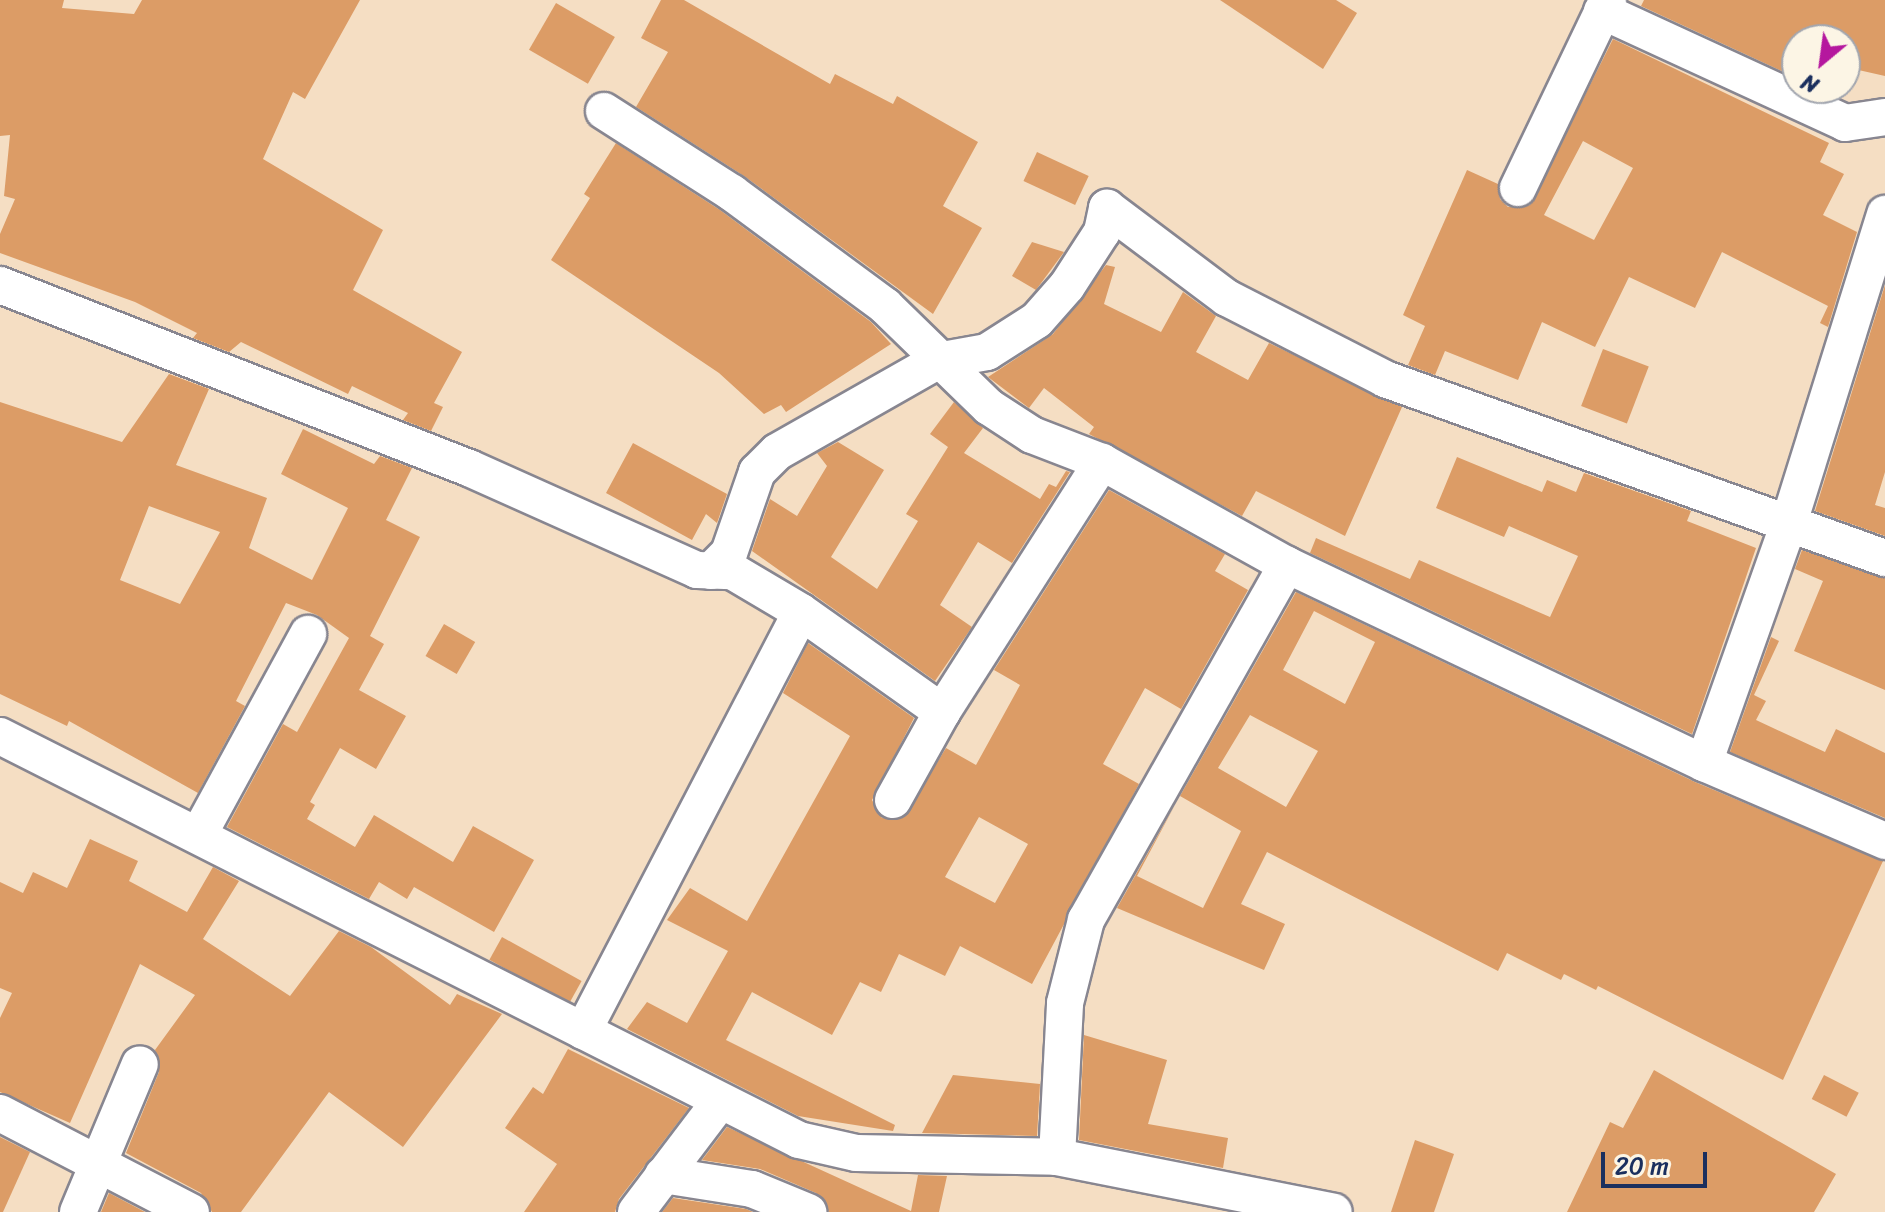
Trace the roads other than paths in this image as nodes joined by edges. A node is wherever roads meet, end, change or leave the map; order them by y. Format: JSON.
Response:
{"nodes":[{"id":1,"x":1605,"y":6,"type":"edge"},
{"id":2,"x":604,"y":111,"type":"dead end"},
{"id":3,"x":1885,"y":117,"type":"edge"},
{"id":4,"x":1518,"y":188,"type":"dead end"},
{"id":5,"x":1885,"y":214,"type":"edge"},
{"id":6,"x":0,"y":285,"type":"edge"},
{"id":7,"x":937,"y":361,"type":"junction"},
{"id":8,"x":1102,"y":462,"type":"junction"},
{"id":9,"x":1788,"y":526,"type":"junction"},
{"id":10,"x":1885,"y":558,"type":"edge"},
{"id":11,"x":1287,"y":565,"type":"junction"},
{"id":12,"x":711,"y":571,"type":"junction"},
{"id":13,"x":801,"y":612,"type":"junction"},
{"id":14,"x":308,"y":634,"type":"dead end"},
{"id":15,"x":942,"y":712,"type":"junction"},
{"id":16,"x":0,"y":736,"type":"edge"},
{"id":17,"x":1704,"y":763,"type":"junction"},
{"id":18,"x":893,"y":800,"type":"dead end"},
{"id":19,"x":199,"y":834,"type":"junction"},
{"id":20,"x":1885,"y":841,"type":"edge"},
{"id":21,"x":583,"y":1031,"type":"junction"},
{"id":22,"x":140,"y":1064,"type":"dead end"},
{"id":23,"x":718,"y":1104,"type":"junction"},
{"id":24,"x":0,"y":1113,"type":"edge"},
{"id":25,"x":1057,"y":1157,"type":"junction"},
{"id":26,"x":100,"y":1163,"type":"junction"},
{"id":27,"x":663,"y":1175,"type":"junction"},
{"id":28,"x":78,"y":1212,"type":"edge"},
{"id":29,"x":191,"y":1212,"type":"edge"},
{"id":30,"x":636,"y":1212,"type":"edge"},
{"id":31,"x":808,"y":1212,"type":"edge"},
{"id":32,"x":1334,"y":1212,"type":"edge"}],
"edges":[{"from":1,"to":3,"type":"street"},
{"from":1,"to":4,"type":"street"},
{"from":2,"to":7,"type":"street"},
{"from":5,"to":9,"type":"street"},
{"from":6,"to":12,"type":"street"},
{"from":7,"to":8,"type":"street"},
{"from":7,"to":9,"type":"street"},
{"from":7,"to":12,"type":"street"},
{"from":8,"to":11,"type":"street"},
{"from":8,"to":15,"type":"street"},
{"from":9,"to":10,"type":"street"},
{"from":9,"to":17,"type":"street"},
{"from":11,"to":17,"type":"street"},
{"from":11,"to":25,"type":"street"},
{"from":12,"to":13,"type":"street"},
{"from":13,"to":15,"type":"street"},
{"from":13,"to":21,"type":"street"},
{"from":14,"to":19,"type":"street"},
{"from":15,"to":18,"type":"street"},
{"from":16,"to":19,"type":"street"},
{"from":17,"to":20,"type":"street"},
{"from":19,"to":21,"type":"street"},
{"from":21,"to":23,"type":"street"},
{"from":22,"to":26,"type":"street"},
{"from":23,"to":25,"type":"street"},
{"from":23,"to":27,"type":"street"},
{"from":24,"to":26,"type":"street"},
{"from":25,"to":32,"type":"street"},
{"from":26,"to":28,"type":"street"},
{"from":26,"to":29,"type":"street"},
{"from":27,"to":30,"type":"street"},
{"from":27,"to":31,"type":"street"}]}
